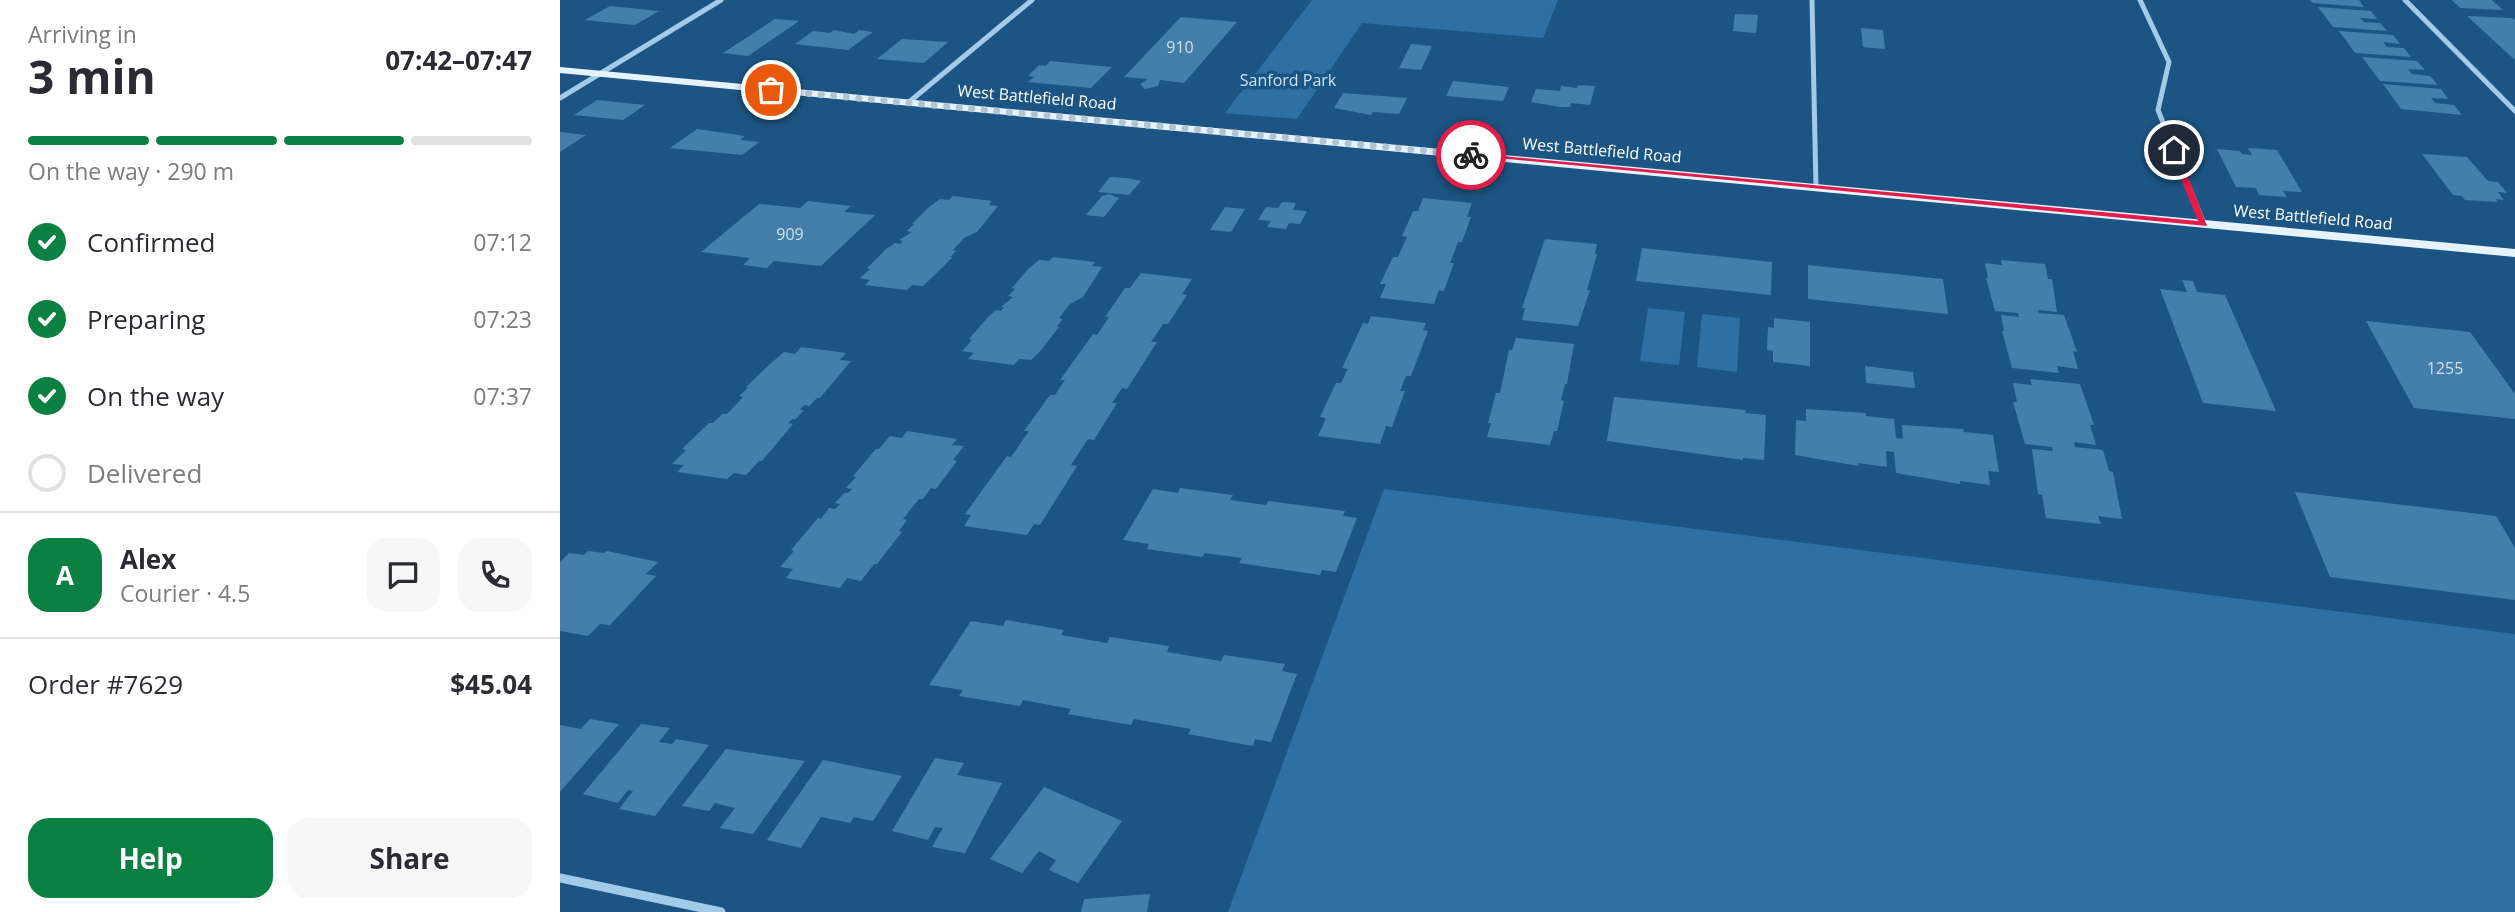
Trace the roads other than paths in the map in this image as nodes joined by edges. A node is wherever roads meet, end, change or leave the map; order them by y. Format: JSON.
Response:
{"nodes":[{"id":1,"x":721,"y":0,"type":"edge"},
{"id":2,"x":1032,"y":0,"type":"edge"},
{"id":3,"x":1812,"y":0,"type":"edge"},
{"id":4,"x":2140,"y":0,"type":"edge"},
{"id":5,"x":2405,"y":0,"type":"edge"},
{"id":6,"x":560,"y":70,"type":"edge"},
{"id":7,"x":599,"y":74,"type":"junction"},
{"id":8,"x":560,"y":98,"type":"edge"},
{"id":9,"x":909,"y":103,"type":"junction"},
{"id":10,"x":2515,"y":111,"type":"edge"},
{"id":11,"x":1816,"y":188,"type":"junction"},
{"id":12,"x":2203,"y":224,"type":"junction"},
{"id":13,"x":2515,"y":253,"type":"edge"},
{"id":14,"x":560,"y":878,"type":"edge"},
{"id":15,"x":721,"y":912,"type":"edge"}],
"edges":[{"from":1,"to":7,"type":"street"},
{"from":2,"to":9,"type":"street"},
{"from":3,"to":11,"type":"street"},
{"from":4,"to":12,"type":"street"},
{"from":5,"to":10,"type":"street"},
{"from":6,"to":7,"type":"main road","name":"West Battlefield Road"},
{"from":7,"to":8,"type":"street"},
{"from":7,"to":9,"type":"main road","name":"West Battlefield Road"},
{"from":9,"to":11,"type":"main road","name":"West Battlefield Road"},
{"from":11,"to":12,"type":"main road","name":"West Battlefield Road"},
{"from":12,"to":13,"type":"main road","name":"West Battlefield Road"},
{"from":14,"to":15,"type":"street"}]}
